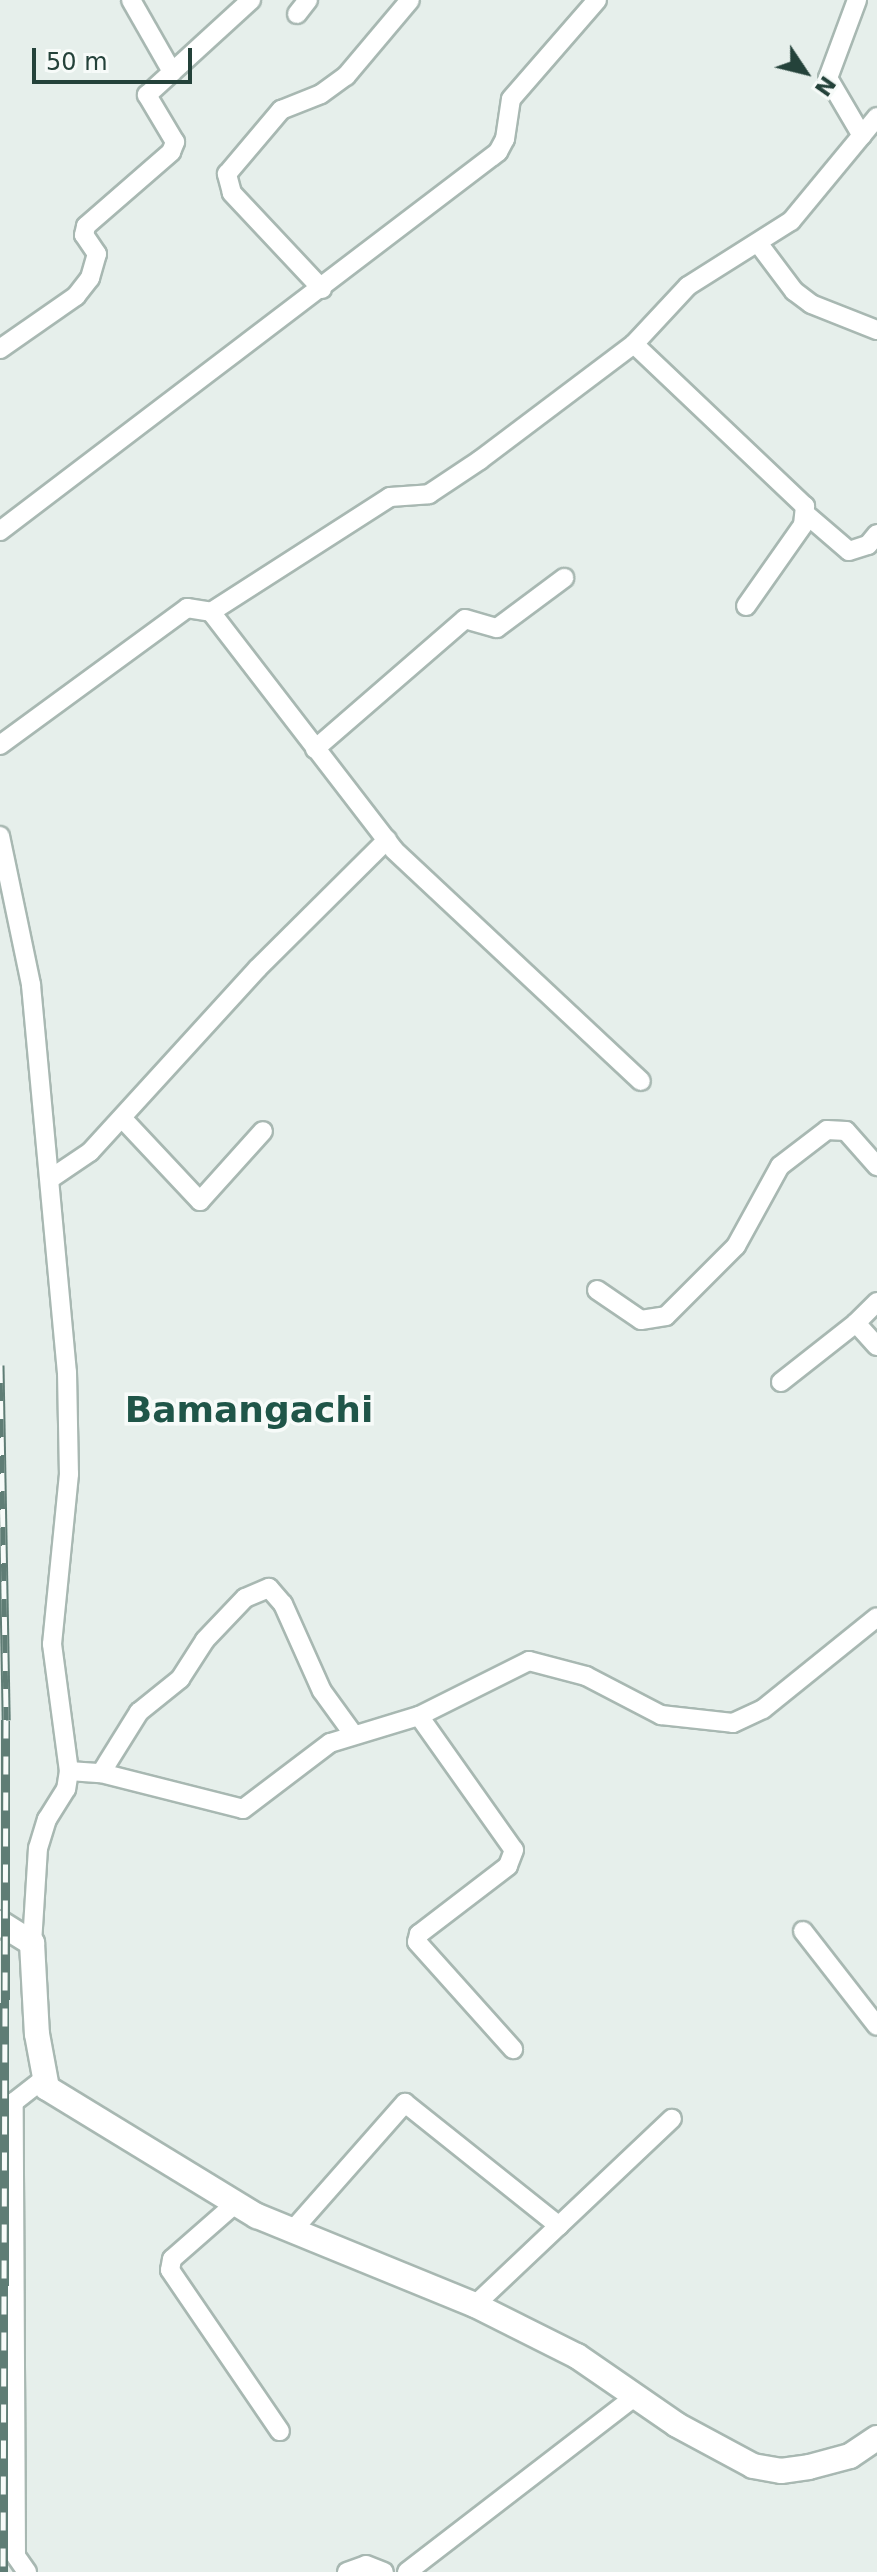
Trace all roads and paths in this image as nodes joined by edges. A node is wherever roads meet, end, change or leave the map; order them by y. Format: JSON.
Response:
{"nodes":[{"id":1,"x":131,"y":0,"type":"edge"},
{"id":2,"x":251,"y":0,"type":"edge"},
{"id":3,"x":410,"y":0,"type":"edge"},
{"id":4,"x":597,"y":0,"type":"edge"},
{"id":5,"x":857,"y":0,"type":"edge"},
{"id":6,"x":172,"y":72,"type":"junction"},
{"id":7,"x":877,"y":117,"type":"edge"},
{"id":8,"x":862,"y":136,"type":"junction"},
{"id":9,"x":758,"y":243,"type":"junction"},
{"id":10,"x":322,"y":289,"type":"junction"},
{"id":11,"x":877,"y":330,"type":"edge"},
{"id":12,"x":634,"y":344,"type":"junction"},
{"id":13,"x":0,"y":349,"type":"edge"},
{"id":14,"x":807,"y":515,"type":"junction"},
{"id":15,"x":0,"y":531,"type":"edge"},
{"id":16,"x":877,"y":534,"type":"edge"},
{"id":17,"x":564,"y":578,"type":"dead end"},
{"id":18,"x":746,"y":606,"type":"dead end"},
{"id":19,"x":211,"y":612,"type":"junction"},
{"id":20,"x":0,"y":745,"type":"edge"},
{"id":21,"x":315,"y":749,"type":"junction"},
{"id":22,"x":0,"y":836,"type":"edge"},
{"id":23,"x":387,"y":840,"type":"junction"},
{"id":24,"x":641,"y":1081,"type":"dead end"},
{"id":25,"x":122,"y":1118,"type":"junction"},
{"id":26,"x":263,"y":1131,"type":"dead end"},
{"id":27,"x":877,"y":1166,"type":"edge"},
{"id":28,"x":50,"y":1179,"type":"junction"},
{"id":29,"x":597,"y":1290,"type":"dead end"},
{"id":30,"x":877,"y":1302,"type":"edge"},
{"id":31,"x":856,"y":1323,"type":"junction"},
{"id":32,"x":877,"y":1346,"type":"edge"},
{"id":33,"x":781,"y":1382,"type":"dead end"},
{"id":34,"x":876,"y":1621,"type":"edge"},
{"id":35,"x":419,"y":1716,"type":"junction"},
{"id":36,"x":354,"y":1735,"type":"junction"},
{"id":37,"x":69,"y":1771,"type":"junction"},
{"id":38,"x":101,"y":1773,"type":"junction"},
{"id":39,"x":0,"y":1923,"type":"edge"},
{"id":40,"x":803,"y":1931,"type":"dead end"},
{"id":41,"x":32,"y":1943,"type":"junction"},
{"id":42,"x":877,"y":2026,"type":"edge"},
{"id":43,"x":513,"y":2049,"type":"dead end"},
{"id":44,"x":45,"y":2078,"type":"junction"},
{"id":45,"x":672,"y":2119,"type":"dead end"},
{"id":46,"x":236,"y":2203,"type":"junction"},
{"id":47,"x":559,"y":2226,"type":"junction"},
{"id":48,"x":292,"y":2231,"type":"junction"},
{"id":49,"x":475,"y":2305,"type":"junction"},
{"id":50,"x":633,"y":2398,"type":"junction"},
{"id":51,"x":280,"y":2431,"type":"dead end"},
{"id":52,"x":876,"y":2441,"type":"edge"},
{"id":53,"x":27,"y":2572,"type":"edge"},
{"id":54,"x":347,"y":2572,"type":"edge"},
{"id":55,"x":384,"y":2572,"type":"edge"},
{"id":56,"x":407,"y":2572,"type":"edge"}],
"edges":[{"from":1,"to":6,"type":"street"},
{"from":2,"to":6,"type":"street"},
{"from":3,"to":10,"type":"street"},
{"from":4,"to":10,"type":"street"},
{"from":5,"to":8,"type":"street"},
{"from":6,"to":13,"type":"street"},
{"from":7,"to":8,"type":"street"},
{"from":8,"to":9,"type":"street"},
{"from":9,"to":11,"type":"street"},
{"from":9,"to":12,"type":"street"},
{"from":10,"to":15,"type":"street"},
{"from":12,"to":14,"type":"street"},
{"from":12,"to":19,"type":"street"},
{"from":14,"to":16,"type":"street"},
{"from":14,"to":18,"type":"street"},
{"from":17,"to":21,"type":"street"},
{"from":19,"to":20,"type":"street"},
{"from":19,"to":21,"type":"street"},
{"from":21,"to":23,"type":"street"},
{"from":22,"to":28,"type":"street"},
{"from":23,"to":24,"type":"street"},
{"from":23,"to":25,"type":"street"},
{"from":25,"to":26,"type":"street"},
{"from":25,"to":28,"type":"street"},
{"from":27,"to":29,"type":"street"},
{"from":28,"to":37,"type":"street"},
{"from":30,"to":31,"type":"street"},
{"from":31,"to":32,"type":"street"},
{"from":31,"to":33,"type":"street"},
{"from":34,"to":35,"type":"street"},
{"from":35,"to":36,"type":"street"},
{"from":35,"to":43,"type":"street"},
{"from":36,"to":38,"type":"street"},
{"from":36,"to":38,"type":"street"},
{"from":37,"to":38,"type":"street"},
{"from":37,"to":41,"type":"street"},
{"from":39,"to":41,"type":"street"},
{"from":40,"to":42,"type":"street"},
{"from":41,"to":44,"type":"street"},
{"from":44,"to":46,"type":"street"},
{"from":44,"to":53,"type":"street"},
{"from":45,"to":47,"type":"street"},
{"from":46,"to":48,"type":"street"},
{"from":46,"to":51,"type":"street"},
{"from":47,"to":48,"type":"street"},
{"from":47,"to":49,"type":"street"},
{"from":48,"to":49,"type":"street"},
{"from":49,"to":50,"type":"street"},
{"from":50,"to":52,"type":"street"},
{"from":50,"to":56,"type":"street"},
{"from":54,"to":55,"type":"street"}]}
